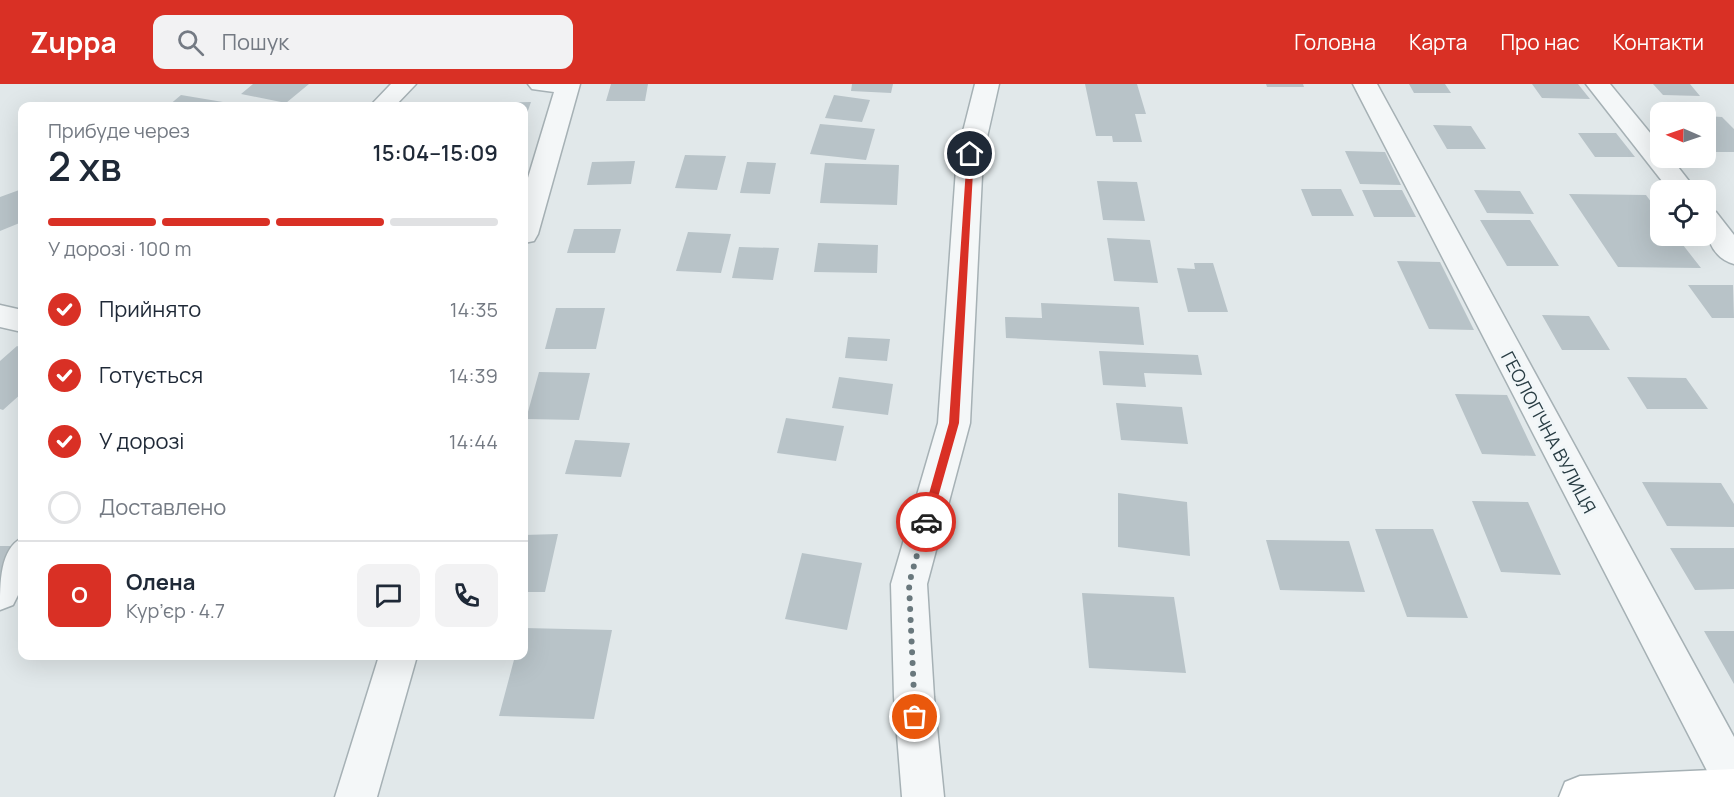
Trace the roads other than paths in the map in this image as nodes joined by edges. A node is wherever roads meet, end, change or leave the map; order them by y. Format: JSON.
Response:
{"nodes":[{"id":1,"x":404,"y":84,"type":"edge"},
{"id":2,"x":540,"y":84,"type":"edge"},
{"id":3,"x":987,"y":84,"type":"edge"},
{"id":4,"x":1365,"y":84,"type":"edge"},
{"id":5,"x":1598,"y":84,"type":"edge"},
{"id":6,"x":567,"y":85,"type":"edge"},
{"id":7,"x":386,"y":102,"type":"edge"},
{"id":8,"x":1675,"y":180,"type":"edge"},
{"id":9,"x":528,"y":220,"type":"edge"},
{"id":10,"x":1716,"y":231,"type":"edge"},
{"id":11,"x":1734,"y":254,"type":"edge"},
{"id":12,"x":0,"y":316,"type":"edge"},
{"id":13,"x":18,"y":320,"type":"edge"},
{"id":14,"x":18,"y":561,"type":"edge"},
{"id":15,"x":0,"y":593,"type":"edge"},
{"id":16,"x":397,"y":660,"type":"edge"},
{"id":17,"x":1734,"y":779,"type":"edge"},
{"id":18,"x":1734,"y":790,"type":"edge"},
{"id":19,"x":356,"y":797,"type":"edge"},
{"id":20,"x":923,"y":797,"type":"edge"},
{"id":21,"x":1580,"y":797,"type":"edge"}],
"edges":[{"from":1,"to":7,"type":"street"},
{"from":2,"to":6,"type":"street"},
{"from":3,"to":20,"type":"street"},
{"from":4,"to":17,"type":"street","name":"ГЕОЛОГІЧНА ВУЛИЦЯ"},
{"from":5,"to":8,"type":"street"},
{"from":6,"to":9,"type":"street"},
{"from":10,"to":11,"type":"street"},
{"from":12,"to":13,"type":"street"},
{"from":14,"to":15,"type":"street"},
{"from":16,"to":19,"type":"street"},
{"from":18,"to":21,"type":"main road"}]}
